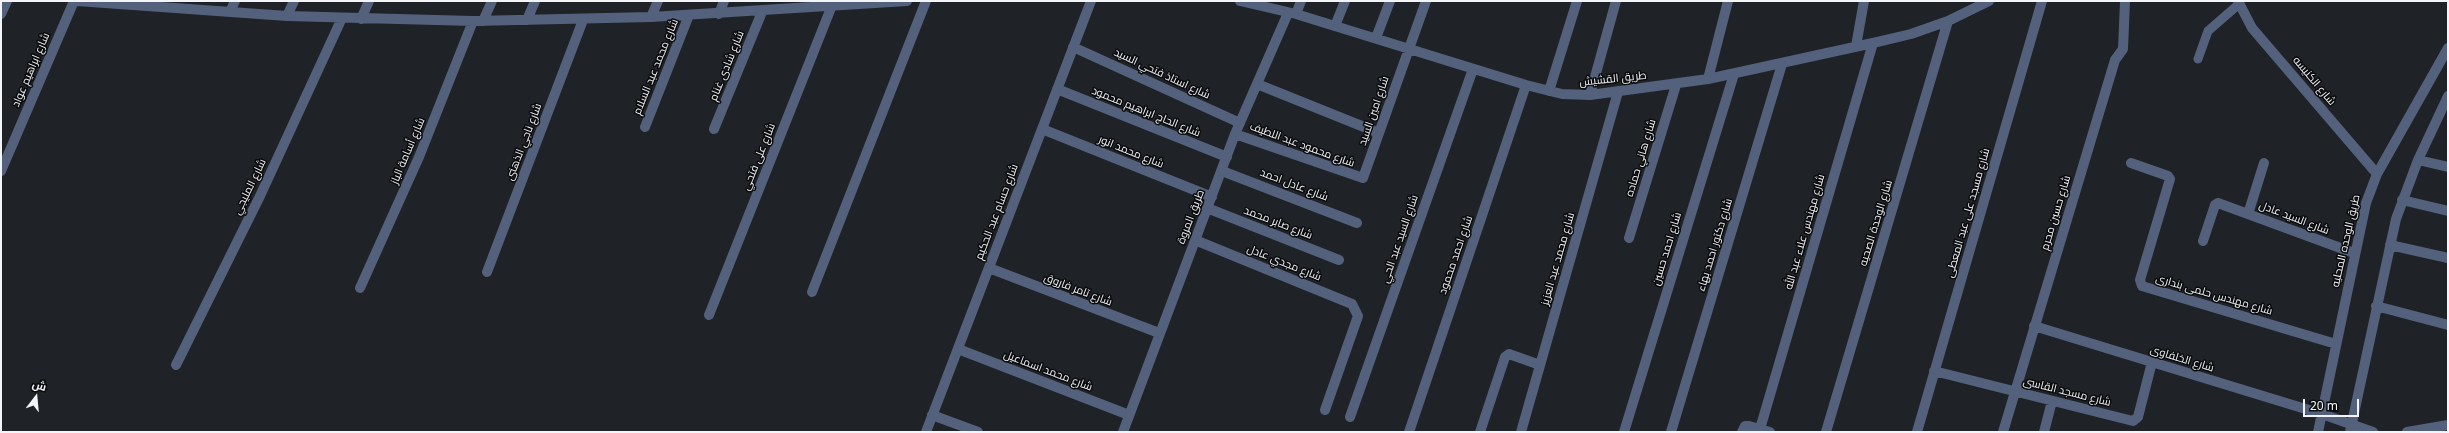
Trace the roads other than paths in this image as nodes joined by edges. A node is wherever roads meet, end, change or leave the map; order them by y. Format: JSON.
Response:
{"nodes":[{"id":1,"x":7,"y":1,"type":"edge"},
{"id":2,"x":74,"y":1,"type":"edge"},
{"id":3,"x":77,"y":1,"type":"edge"},
{"id":4,"x":235,"y":1,"type":"edge"},
{"id":5,"x":294,"y":1,"type":"edge"},
{"id":6,"x":369,"y":1,"type":"edge"},
{"id":7,"x":492,"y":1,"type":"edge"},
{"id":8,"x":535,"y":1,"type":"edge"},
{"id":9,"x":658,"y":1,"type":"edge"},
{"id":10,"x":724,"y":1,"type":"edge"},
{"id":11,"x":907,"y":1,"type":"edge"},
{"id":12,"x":926,"y":1,"type":"edge"},
{"id":13,"x":1091,"y":1,"type":"edge"},
{"id":14,"x":1240,"y":1,"type":"edge"},
{"id":15,"x":1301,"y":1,"type":"edge"},
{"id":16,"x":1345,"y":1,"type":"edge"},
{"id":17,"x":1390,"y":1,"type":"edge"},
{"id":18,"x":1426,"y":1,"type":"edge"},
{"id":19,"x":1577,"y":1,"type":"edge"},
{"id":20,"x":1616,"y":1,"type":"edge"},
{"id":21,"x":1728,"y":1,"type":"edge"},
{"id":22,"x":1864,"y":1,"type":"edge"},
{"id":23,"x":2042,"y":1,"type":"edge"},
{"id":24,"x":2125,"y":1,"type":"edge"},
{"id":25,"x":1986,"y":2,"type":"edge"},
{"id":26,"x":2238,"y":2,"type":"edge"},
{"id":27,"x":832,"y":4,"type":"edge"},
{"id":28,"x":230,"y":12,"type":"junction"},
{"id":29,"x":762,"y":12,"type":"junction"},
{"id":30,"x":1,"y":14,"type":"edge"},
{"id":31,"x":719,"y":14,"type":"junction"},
{"id":32,"x":1292,"y":14,"type":"junction"},
{"id":33,"x":689,"y":15,"type":"junction"},
{"id":34,"x":287,"y":16,"type":"junction"},
{"id":35,"x":651,"y":17,"type":"junction"},
{"id":36,"x":342,"y":18,"type":"junction"},
{"id":37,"x":361,"y":19,"type":"junction"},
{"id":38,"x":527,"y":20,"type":"junction"},
{"id":39,"x":583,"y":20,"type":"junction"},
{"id":40,"x":473,"y":21,"type":"junction"},
{"id":41,"x":483,"y":21,"type":"junction"},
{"id":42,"x":1948,"y":21,"type":"junction"},
{"id":43,"x":1335,"y":26,"type":"junction"},
{"id":44,"x":1376,"y":38,"type":"junction"},
{"id":45,"x":1873,"y":43,"type":"junction"},
{"id":46,"x":1856,"y":46,"type":"junction"},
{"id":47,"x":1073,"y":47,"type":"junction"},
{"id":48,"x":1408,"y":48,"type":"junction"},
{"id":49,"x":2448,"y":48,"type":"edge"},
{"id":50,"x":2198,"y":59,"type":"dead end"},
{"id":51,"x":1782,"y":64,"type":"junction"},
{"id":52,"x":2443,"y":66,"type":"edge"},
{"id":53,"x":1473,"y":69,"type":"junction"},
{"id":54,"x":1734,"y":74,"type":"junction"},
{"id":55,"x":1708,"y":79,"type":"junction"},
{"id":56,"x":1257,"y":84,"type":"junction"},
{"id":57,"x":1526,"y":85,"type":"junction"},
{"id":58,"x":1676,"y":85,"type":"junction"},
{"id":59,"x":1057,"y":89,"type":"junction"},
{"id":60,"x":1549,"y":91,"type":"junction"},
{"id":61,"x":1618,"y":92,"type":"junction"},
{"id":62,"x":1590,"y":96,"type":"junction"},
{"id":63,"x":2448,"y":96,"type":"edge"},
{"id":64,"x":2443,"y":116,"type":"edge"},
{"id":65,"x":1240,"y":123,"type":"junction"},
{"id":66,"x":645,"y":127,"type":"dead end"},
{"id":67,"x":714,"y":129,"type":"dead end"},
{"id":68,"x":1042,"y":129,"type":"junction"},
{"id":69,"x":1235,"y":134,"type":"junction"},
{"id":70,"x":1379,"y":134,"type":"junction"},
{"id":71,"x":1227,"y":157,"type":"junction"},
{"id":72,"x":2418,"y":160,"type":"junction"},
{"id":73,"x":2131,"y":163,"type":"dead end"},
{"id":74,"x":2264,"y":163,"type":"dead end"},
{"id":75,"x":2448,"y":167,"type":"edge"},
{"id":76,"x":1222,"y":170,"type":"junction"},
{"id":77,"x":1,"y":171,"type":"edge"},
{"id":78,"x":2377,"y":174,"type":"junction"},
{"id":79,"x":1360,"y":179,"type":"joint"},
{"id":80,"x":1212,"y":197,"type":"junction"},
{"id":81,"x":2402,"y":200,"type":"junction"},
{"id":82,"x":1207,"y":208,"type":"junction"},
{"id":83,"x":2448,"y":211,"type":"edge"},
{"id":84,"x":2248,"y":214,"type":"junction"},
{"id":85,"x":1357,"y":223,"type":"dead end"},
{"id":86,"x":1629,"y":238,"type":"dead end"},
{"id":87,"x":1195,"y":240,"type":"junction"},
{"id":88,"x":2203,"y":241,"type":"dead end"},
{"id":89,"x":2390,"y":245,"type":"junction"},
{"id":90,"x":2354,"y":253,"type":"junction"},
{"id":91,"x":2448,"y":258,"type":"edge"},
{"id":92,"x":1339,"y":260,"type":"dead end"},
{"id":93,"x":988,"y":268,"type":"junction"},
{"id":94,"x":487,"y":272,"type":"dead end"},
{"id":95,"x":360,"y":288,"type":"dead end"},
{"id":96,"x":812,"y":292,"type":"dead end"},
{"id":97,"x":2376,"y":306,"type":"junction"},
{"id":98,"x":708,"y":315,"type":"dead end"},
{"id":99,"x":2448,"y":325,"type":"edge"},
{"id":100,"x":2034,"y":326,"type":"junction"},
{"id":101,"x":1159,"y":333,"type":"junction"},
{"id":102,"x":2336,"y":344,"type":"junction"},
{"id":103,"x":958,"y":349,"type":"junction"},
{"id":104,"x":2152,"y":362,"type":"junction"},
{"id":105,"x":176,"y":365,"type":"dead end"},
{"id":106,"x":1540,"y":366,"type":"junction"},
{"id":107,"x":1934,"y":371,"type":"junction"},
{"id":108,"x":2015,"y":392,"type":"junction"},
{"id":109,"x":2052,"y":401,"type":"junction"},
{"id":110,"x":1325,"y":410,"type":"dead end"},
{"id":111,"x":2322,"y":414,"type":"junction"},
{"id":112,"x":932,"y":415,"type":"junction"},
{"id":113,"x":1129,"y":415,"type":"junction"},
{"id":114,"x":1350,"y":417,"type":"dead end"},
{"id":115,"x":2448,"y":425,"type":"edge"},
{"id":116,"x":2351,"y":428,"type":"edge"},
{"id":117,"x":1760,"y":429,"type":"junction"},
{"id":118,"x":926,"y":432,"type":"edge"},
{"id":119,"x":978,"y":432,"type":"edge"},
{"id":120,"x":1123,"y":432,"type":"edge"},
{"id":121,"x":1408,"y":432,"type":"edge"},
{"id":122,"x":1480,"y":432,"type":"edge"},
{"id":123,"x":1521,"y":432,"type":"edge"},
{"id":124,"x":1624,"y":432,"type":"edge"},
{"id":125,"x":1671,"y":432,"type":"edge"},
{"id":126,"x":1742,"y":432,"type":"edge"},
{"id":127,"x":1770,"y":432,"type":"edge"},
{"id":128,"x":1826,"y":432,"type":"edge"},
{"id":129,"x":1917,"y":432,"type":"edge"},
{"id":130,"x":2003,"y":432,"type":"edge"},
{"id":131,"x":2044,"y":432,"type":"edge"},
{"id":132,"x":2318,"y":432,"type":"edge"},
{"id":133,"x":2373,"y":432,"type":"edge"},
{"id":134,"x":2407,"y":432,"type":"edge"}],
"edges":[{"from":1,"to":30,"type":"street"},
{"from":2,"to":77,"type":"street","name":"شارع ابراهيم عواد"},
{"from":3,"to":28,"type":"street"},
{"from":4,"to":28,"type":"street"},
{"from":5,"to":34,"type":"street"},
{"from":6,"to":37,"type":"street"},
{"from":7,"to":41,"type":"street"},
{"from":8,"to":38,"type":"street"},
{"from":9,"to":35,"type":"street"},
{"from":10,"to":31,"type":"street"},
{"from":11,"to":27,"type":"street"},
{"from":12,"to":96,"type":"street"},
{"from":13,"to":47,"type":"street","name":"شارع حسام عبد الحكيم"},
{"from":14,"to":32,"type":"street","name":"طريق القشيش"},
{"from":15,"to":32,"type":"street","name":"طريق المروة"},
{"from":16,"to":43,"type":"street"},
{"from":17,"to":44,"type":"street"},
{"from":18,"to":48,"type":"street","name":"شارع امين السيد"},
{"from":19,"to":60,"type":"street"},
{"from":20,"to":62,"type":"street"},
{"from":21,"to":55,"type":"street"},
{"from":22,"to":46,"type":"street"},
{"from":23,"to":107,"type":"street","name":"شارع مسجد على عبد المعطى"},
{"from":24,"to":100,"type":"street","name":"شارع حسين محرم"},
{"from":25,"to":42,"type":"street","name":"طريق القشيش"},
{"from":26,"to":50,"type":"lane"},
{"from":26,"to":78,"type":"street","name":"شارع الكنيسه"},
{"from":27,"to":29,"type":"street"},
{"from":27,"to":98,"type":"street","name":"شارع على فتحي"},
{"from":28,"to":34,"type":"street"},
{"from":29,"to":31,"type":"street"},
{"from":29,"to":67,"type":"street","name":"شارع شادى غنام"},
{"from":31,"to":33,"type":"street"},
{"from":32,"to":43,"type":"street","name":"طريق القشيش"},
{"from":32,"to":56,"type":"street","name":"طريق المروة"},
{"from":33,"to":35,"type":"street"},
{"from":33,"to":66,"type":"street","name":"شارع محمد عبد السلام"},
{"from":34,"to":36,"type":"street"},
{"from":35,"to":39,"type":"street"},
{"from":36,"to":37,"type":"street"},
{"from":36,"to":105,"type":"street","name":"شارع المليجي"},
{"from":37,"to":40,"type":"street"},
{"from":38,"to":39,"type":"street"},
{"from":38,"to":41,"type":"street"},
{"from":39,"to":94,"type":"street","name":"شارع ناجي الذهنى"},
{"from":40,"to":41,"type":"street"},
{"from":40,"to":95,"type":"street","name":"شارع أسامة الباز"},
{"from":42,"to":45,"type":"street","name":"طريق القشيش"},
{"from":42,"to":128,"type":"street","name":"شارع الوحدة الصحيه"},
{"from":43,"to":44,"type":"street","name":"طريق القشيش"},
{"from":44,"to":48,"type":"street","name":"طريق القشيش"},
{"from":45,"to":46,"type":"street","name":"طريق القشيش"},
{"from":45,"to":117,"type":"street","name":"شارع مهندس علاء عبد الله"},
{"from":46,"to":51,"type":"street","name":"طريق القشيش"},
{"from":47,"to":59,"type":"street","name":"شارع حسام عبد الحكيم"},
{"from":47,"to":65,"type":"street","name":"شارع استاذ فتحي السيد"},
{"from":48,"to":53,"type":"street","name":"طريق القشيش"},
{"from":48,"to":70,"type":"street","name":"شارع امين السيد"},
{"from":49,"to":52,"type":"street","name":"طريق الوحده المحليه"},
{"from":51,"to":54,"type":"street","name":"طريق القشيش"},
{"from":51,"to":125,"type":"street","name":"شارع دكتور احمد بهاء"},
{"from":52,"to":78,"type":"street","name":"طريق الوحده المحليه"},
{"from":53,"to":57,"type":"street","name":"طريق القشيش"},
{"from":53,"to":114,"type":"street","name":"شارع السيد عبد الحي"},
{"from":54,"to":55,"type":"street","name":"طريق القشيش"},
{"from":54,"to":124,"type":"street","name":"شارع احمد حسين"},
{"from":55,"to":58,"type":"street","name":"طريق القشيش"},
{"from":56,"to":65,"type":"street","name":"طريق المروة"},
{"from":56,"to":70,"type":"street"},
{"from":57,"to":60,"type":"street","name":"طريق القشيش"},
{"from":57,"to":121,"type":"street","name":"شارع احمد محمود"},
{"from":58,"to":61,"type":"street","name":"طريق القشيش"},
{"from":58,"to":86,"type":"street","name":"شارع هاني حماده"},
{"from":59,"to":68,"type":"street","name":"شارع حسام عبد الحكيم"},
{"from":59,"to":71,"type":"street","name":"شارع الحاج ابراهيم محمود"},
{"from":60,"to":62,"type":"street","name":"طريق القشيش"},
{"from":61,"to":62,"type":"street","name":"طريق القشيش"},
{"from":61,"to":106,"type":"street","name":"شارع محمد عبد العزيز"},
{"from":63,"to":64,"type":"street"},
{"from":64,"to":72,"type":"street"},
{"from":65,"to":69,"type":"street","name":"طريق المروة"},
{"from":68,"to":80,"type":"street","name":"شارع محمد انور"},
{"from":68,"to":93,"type":"street","name":"شارع حسام عبد الحكيم"},
{"from":69,"to":71,"type":"street","name":"طريق المروة"},
{"from":69,"to":79,"type":"street","name":"شارع محمود عبد اللطيف"},
{"from":70,"to":79,"type":"street","name":"شارع امين السيد"},
{"from":71,"to":76,"type":"street","name":"طريق المروة"},
{"from":72,"to":75,"type":"street"},
{"from":72,"to":81,"type":"street"},
{"from":73,"to":102,"type":"street","name":"شارع مهندس حلمى بندارى"},
{"from":74,"to":84,"type":"street","name":"شارع السيد عادل"},
{"from":76,"to":80,"type":"street","name":"طريق المروة"},
{"from":76,"to":85,"type":"street","name":"شارع عادل احمد"},
{"from":78,"to":90,"type":"street","name":"طريق الوحده المحليه"},
{"from":80,"to":82,"type":"street","name":"طريق المروة"},
{"from":81,"to":83,"type":"street"},
{"from":81,"to":89,"type":"street"},
{"from":82,"to":87,"type":"street","name":"طريق المروة"},
{"from":82,"to":92,"type":"street","name":"شارع صابر محمد"},
{"from":84,"to":88,"type":"street","name":"شارع السيد عادل"},
{"from":84,"to":90,"type":"street","name":"شارع السيد عادل"},
{"from":87,"to":101,"type":"street","name":"طريق المروة"},
{"from":87,"to":110,"type":"street","name":"شارع مجدي عادل"},
{"from":89,"to":91,"type":"street"},
{"from":89,"to":97,"type":"street"},
{"from":90,"to":102,"type":"street","name":"طريق الوحده المحليه"},
{"from":93,"to":101,"type":"street","name":"شارع تامر فاروق"},
{"from":93,"to":103,"type":"street","name":"شارع حسام عبد الحكيم"},
{"from":97,"to":99,"type":"street"},
{"from":97,"to":116,"type":"street"},
{"from":100,"to":104,"type":"street","name":"شارع الخلفاوى"},
{"from":100,"to":108,"type":"street","name":"شارع حسين محرم"},
{"from":101,"to":113,"type":"street","name":"طريق المروة"},
{"from":102,"to":111,"type":"street","name":"طريق الوحده المحليه"},
{"from":103,"to":112,"type":"street","name":"شارع حسام عبد الحكيم"},
{"from":103,"to":113,"type":"street","name":"شارع محمد اسماعيل"},
{"from":104,"to":109,"type":"street","name":"شارع مسجد القاسى"},
{"from":104,"to":111,"type":"street","name":"شارع الخلفاوى"},
{"from":106,"to":122,"type":"street"},
{"from":106,"to":123,"type":"street","name":"شارع محمد عبد العزيز"},
{"from":107,"to":108,"type":"street","name":"شارع مسجد القاسى"},
{"from":107,"to":129,"type":"street","name":"شارع مسجد على عبد المعطى"},
{"from":108,"to":109,"type":"street","name":"شارع مسجد القاسى"},
{"from":108,"to":130,"type":"street","name":"شارع حسين محرم"},
{"from":109,"to":131,"type":"street"},
{"from":111,"to":116,"type":"street","name":"شارع الخلفاوى"},
{"from":111,"to":132,"type":"street","name":"طريق الوحده المحليه"},
{"from":112,"to":118,"type":"street","name":"شارع حسام عبد الحكيم"},
{"from":112,"to":119,"type":"street"},
{"from":113,"to":120,"type":"street","name":"طريق المروة"},
{"from":115,"to":134,"type":"street"},
{"from":116,"to":133,"type":"street","name":"شارع الخلفاوى"},
{"from":117,"to":126,"type":"street"},
{"from":117,"to":127,"type":"street"}]}
